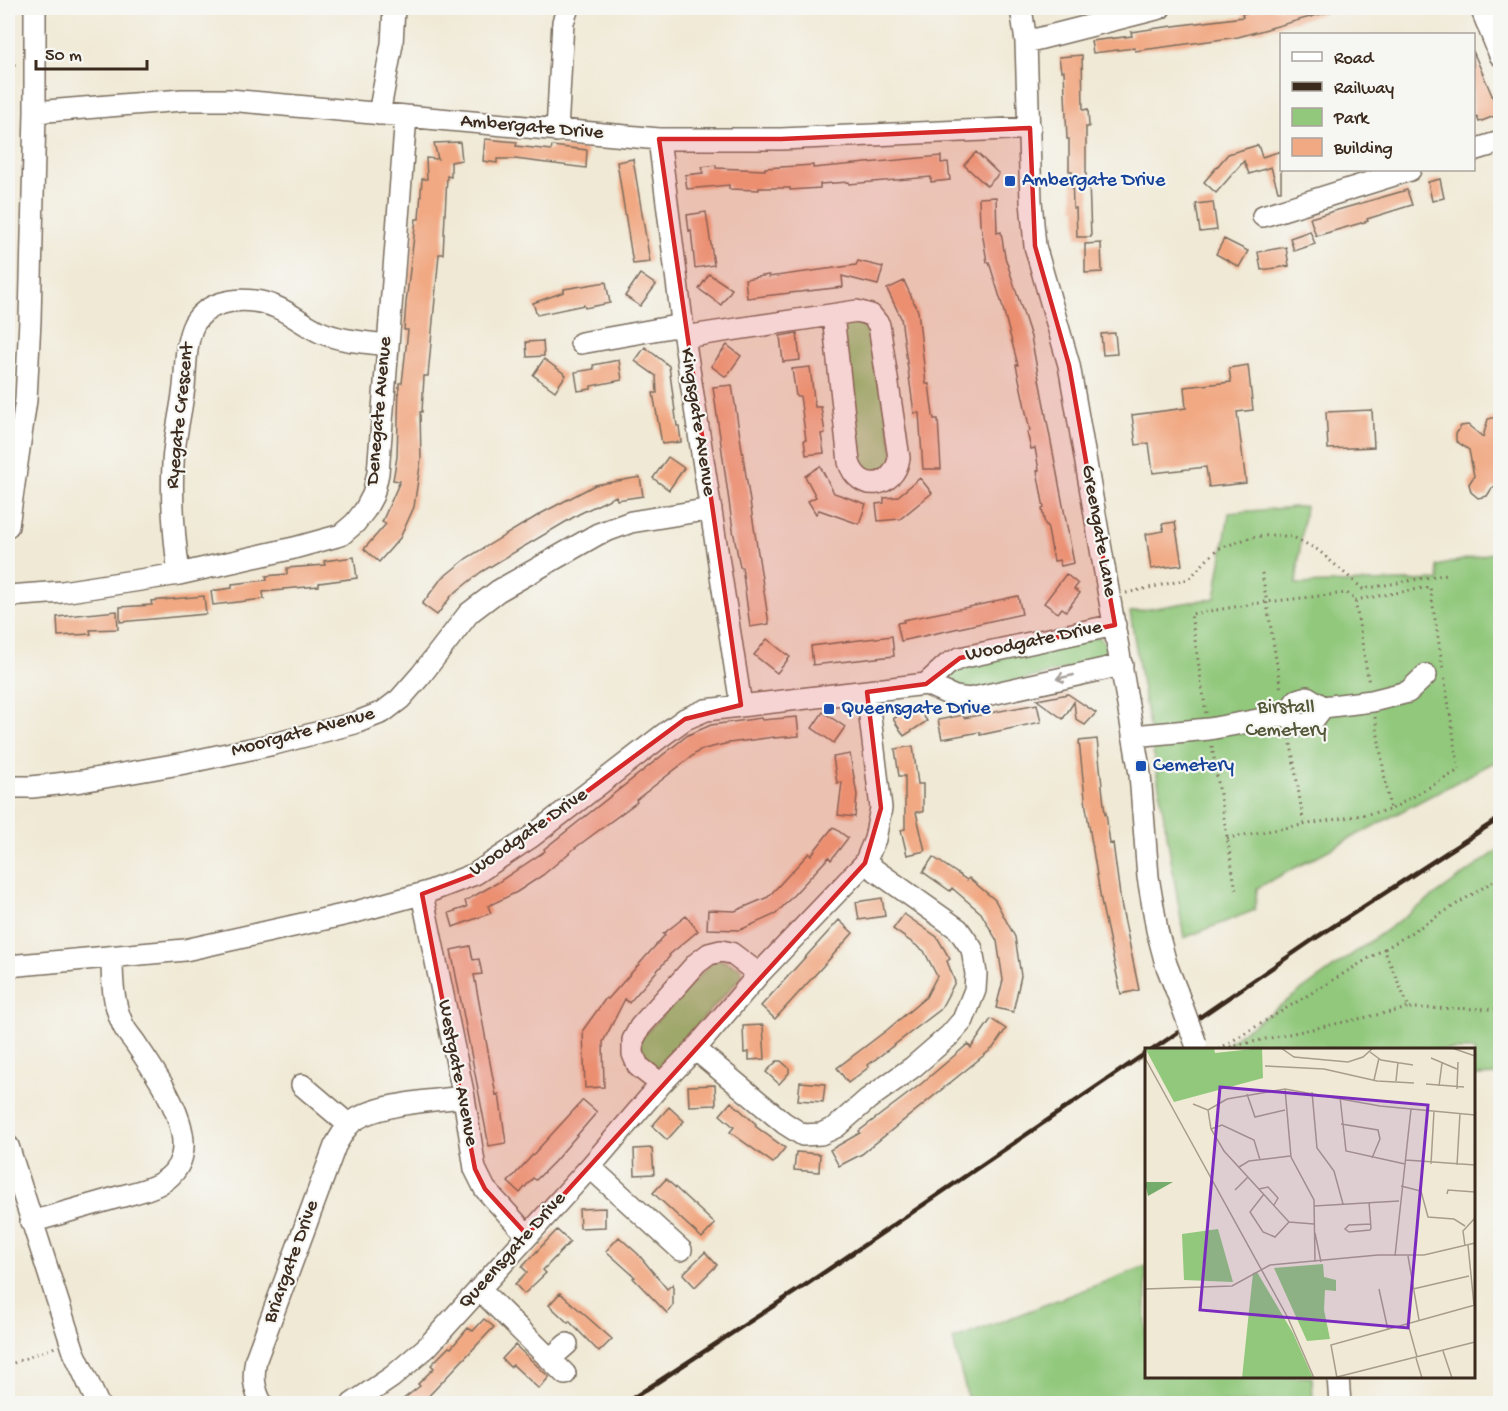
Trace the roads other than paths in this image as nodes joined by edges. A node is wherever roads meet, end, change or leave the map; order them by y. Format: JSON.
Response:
{"nodes":[{"id":1,"x":35,"y":8,"type":"edge"},
{"id":2,"x":394,"y":8,"type":"edge"},
{"id":3,"x":568,"y":8,"type":"edge"},
{"id":4,"x":1021,"y":8,"type":"edge"},
{"id":5,"x":1160,"y":8,"type":"edge"},
{"id":6,"x":1481,"y":8,"type":"edge"},
{"id":7,"x":1026,"y":42,"type":"junction"},
{"id":8,"x":1500,"y":55,"type":"edge"},
{"id":9,"x":35,"y":112,"type":"junction"},
{"id":10,"x":379,"y":114,"type":"junction"},
{"id":11,"x":405,"y":116,"type":"junction"},
{"id":12,"x":1030,"y":128,"type":"junction"},
{"id":13,"x":557,"y":131,"type":"junction"},
{"id":14,"x":659,"y":139,"type":"junction"},
{"id":15,"x":1500,"y":142,"type":"edge"},
{"id":16,"x":1475,"y":149,"type":"edge"},
{"id":17,"x":1407,"y":171,"type":"edge"},
{"id":18,"x":1263,"y":216,"type":"dead end"},
{"id":19,"x":833,"y":315,"type":"junction"},
{"id":20,"x":683,"y":331,"type":"junction"},
{"id":21,"x":387,"y":345,"type":"junction"},
{"id":22,"x":577,"y":345,"type":"dead end"},
{"id":23,"x":711,"y":509,"type":"junction"},
{"id":24,"x":8,"y":526,"type":"edge"},
{"id":25,"x":179,"y":574,"type":"junction"},
{"id":26,"x":8,"y":596,"type":"edge"},
{"id":27,"x":1115,"y":625,"type":"junction"},
{"id":28,"x":1122,"y":664,"type":"junction"},
{"id":29,"x":1426,"y":675,"type":"dead end"},
{"id":30,"x":926,"y":684,"type":"junction"},
{"id":31,"x":867,"y":692,"type":"junction"},
{"id":32,"x":741,"y":705,"type":"junction"},
{"id":33,"x":1133,"y":736,"type":"junction"},
{"id":34,"x":8,"y":787,"type":"edge"},
{"id":35,"x":865,"y":863,"type":"junction"},
{"id":36,"x":422,"y":894,"type":"junction"},
{"id":37,"x":112,"y":958,"type":"junction"},
{"id":38,"x":8,"y":966,"type":"edge"},
{"id":39,"x":759,"y":974,"type":"junction"},
{"id":40,"x":1199,"y":1047,"type":"edge"},
{"id":41,"x":695,"y":1049,"type":"junction"},
{"id":42,"x":301,"y":1084,"type":"dead end"},
{"id":43,"x":661,"y":1084,"type":"junction"},
{"id":44,"x":464,"y":1097,"type":"junction"},
{"id":45,"x":349,"y":1125,"type":"junction"},
{"id":46,"x":8,"y":1146,"type":"edge"},
{"id":47,"x":590,"y":1167,"type":"junction"},
{"id":48,"x":31,"y":1222,"type":"junction"},
{"id":49,"x":528,"y":1235,"type":"junction"},
{"id":50,"x":681,"y":1250,"type":"dead end"},
{"id":51,"x":479,"y":1289,"type":"junction"},
{"id":52,"x":567,"y":1344,"type":"dead end"},
{"id":53,"x":1338,"y":1378,"type":"edge"},
{"id":54,"x":98,"y":1404,"type":"edge"},
{"id":55,"x":262,"y":1404,"type":"edge"},
{"id":56,"x":352,"y":1404,"type":"edge"},
{"id":57,"x":1340,"y":1404,"type":"edge"}],
"edges":[{"from":1,"to":9,"type":"street"},
{"from":2,"to":10,"type":"street"},
{"from":3,"to":13,"type":"street"},
{"from":4,"to":7,"type":"street","name":"Greengate Lane"},
{"from":5,"to":7,"type":"street"},
{"from":6,"to":8,"type":"street"},
{"from":7,"to":12,"type":"street","name":"Greengate Lane"},
{"from":9,"to":10,"type":"street","name":"Ambergate Drive"},
{"from":9,"to":24,"type":"street"},
{"from":10,"to":11,"type":"street","name":"Ambergate Drive"},
{"from":11,"to":13,"type":"street","name":"Ambergate Drive"},
{"from":11,"to":21,"type":"street","name":"Denegate Avenue"},
{"from":12,"to":14,"type":"street","name":"Ambergate Drive"},
{"from":12,"to":27,"type":"street","name":"Greengate Lane"},
{"from":13,"to":14,"type":"street","name":"Ambergate Drive"},
{"from":14,"to":20,"type":"street","name":"Kingsgate Avenue"},
{"from":15,"to":16,"type":"street"},
{"from":17,"to":18,"type":"street"},
{"from":19,"to":19,"type":"street"},
{"from":19,"to":20,"type":"street"},
{"from":20,"to":22,"type":"street"},
{"from":20,"to":23,"type":"street","name":"Kingsgate Avenue"},
{"from":21,"to":25,"type":"street","name":"Denegate Avenue"},
{"from":21,"to":25,"type":"street","name":"Ryegate Crescent"},
{"from":23,"to":32,"type":"street","name":"Kingsgate Avenue"},
{"from":23,"to":34,"type":"street","name":"Moorgate Avenue"},
{"from":25,"to":26,"type":"street","name":"Denegate Avenue"},
{"from":27,"to":28,"type":"street","name":"Greengate Lane"},
{"from":27,"to":30,"type":"street","name":"Woodgate Drive"},
{"from":28,"to":30,"type":"street","name":"Woodgate Drive","one_way":true},
{"from":28,"to":33,"type":"street","name":"Greengate Lane"},
{"from":29,"to":33,"type":"street"},
{"from":30,"to":31,"type":"street","name":"Woodgate Drive"},
{"from":31,"to":32,"type":"street","name":"Woodgate Drive"},
{"from":31,"to":35,"type":"street","name":"Queensgate Drive"},
{"from":32,"to":36,"type":"street","name":"Woodgate Drive"},
{"from":33,"to":40,"type":"street","name":"Greengate Lane","bridge":true},
{"from":35,"to":39,"type":"street","name":"Queensgate Drive"},
{"from":35,"to":41,"type":"street"},
{"from":36,"to":37,"type":"street","name":"Woodgate Drive"},
{"from":36,"to":44,"type":"street","name":"Westgate Avenue"},
{"from":37,"to":38,"type":"street","name":"Woodgate Drive"},
{"from":37,"to":48,"type":"street"},
{"from":39,"to":41,"type":"street","name":"Queensgate Drive"},
{"from":39,"to":43,"type":"street"},
{"from":41,"to":43,"type":"street","name":"Queensgate Drive"},
{"from":42,"to":45,"type":"street"},
{"from":43,"to":47,"type":"street","name":"Queensgate Drive"},
{"from":44,"to":45,"type":"street"},
{"from":44,"to":49,"type":"street","name":"Westgate Avenue"},
{"from":45,"to":55,"type":"street","name":"Briargate Drive"},
{"from":46,"to":48,"type":"street"},
{"from":47,"to":49,"type":"street","name":"Queensgate Drive"},
{"from":47,"to":50,"type":"street"},
{"from":48,"to":54,"type":"street"},
{"from":49,"to":51,"type":"street","name":"Queensgate Drive"},
{"from":51,"to":52,"type":"street"},
{"from":51,"to":56,"type":"street","name":"Queensgate Drive"},
{"from":53,"to":57,"type":"street"}]}
